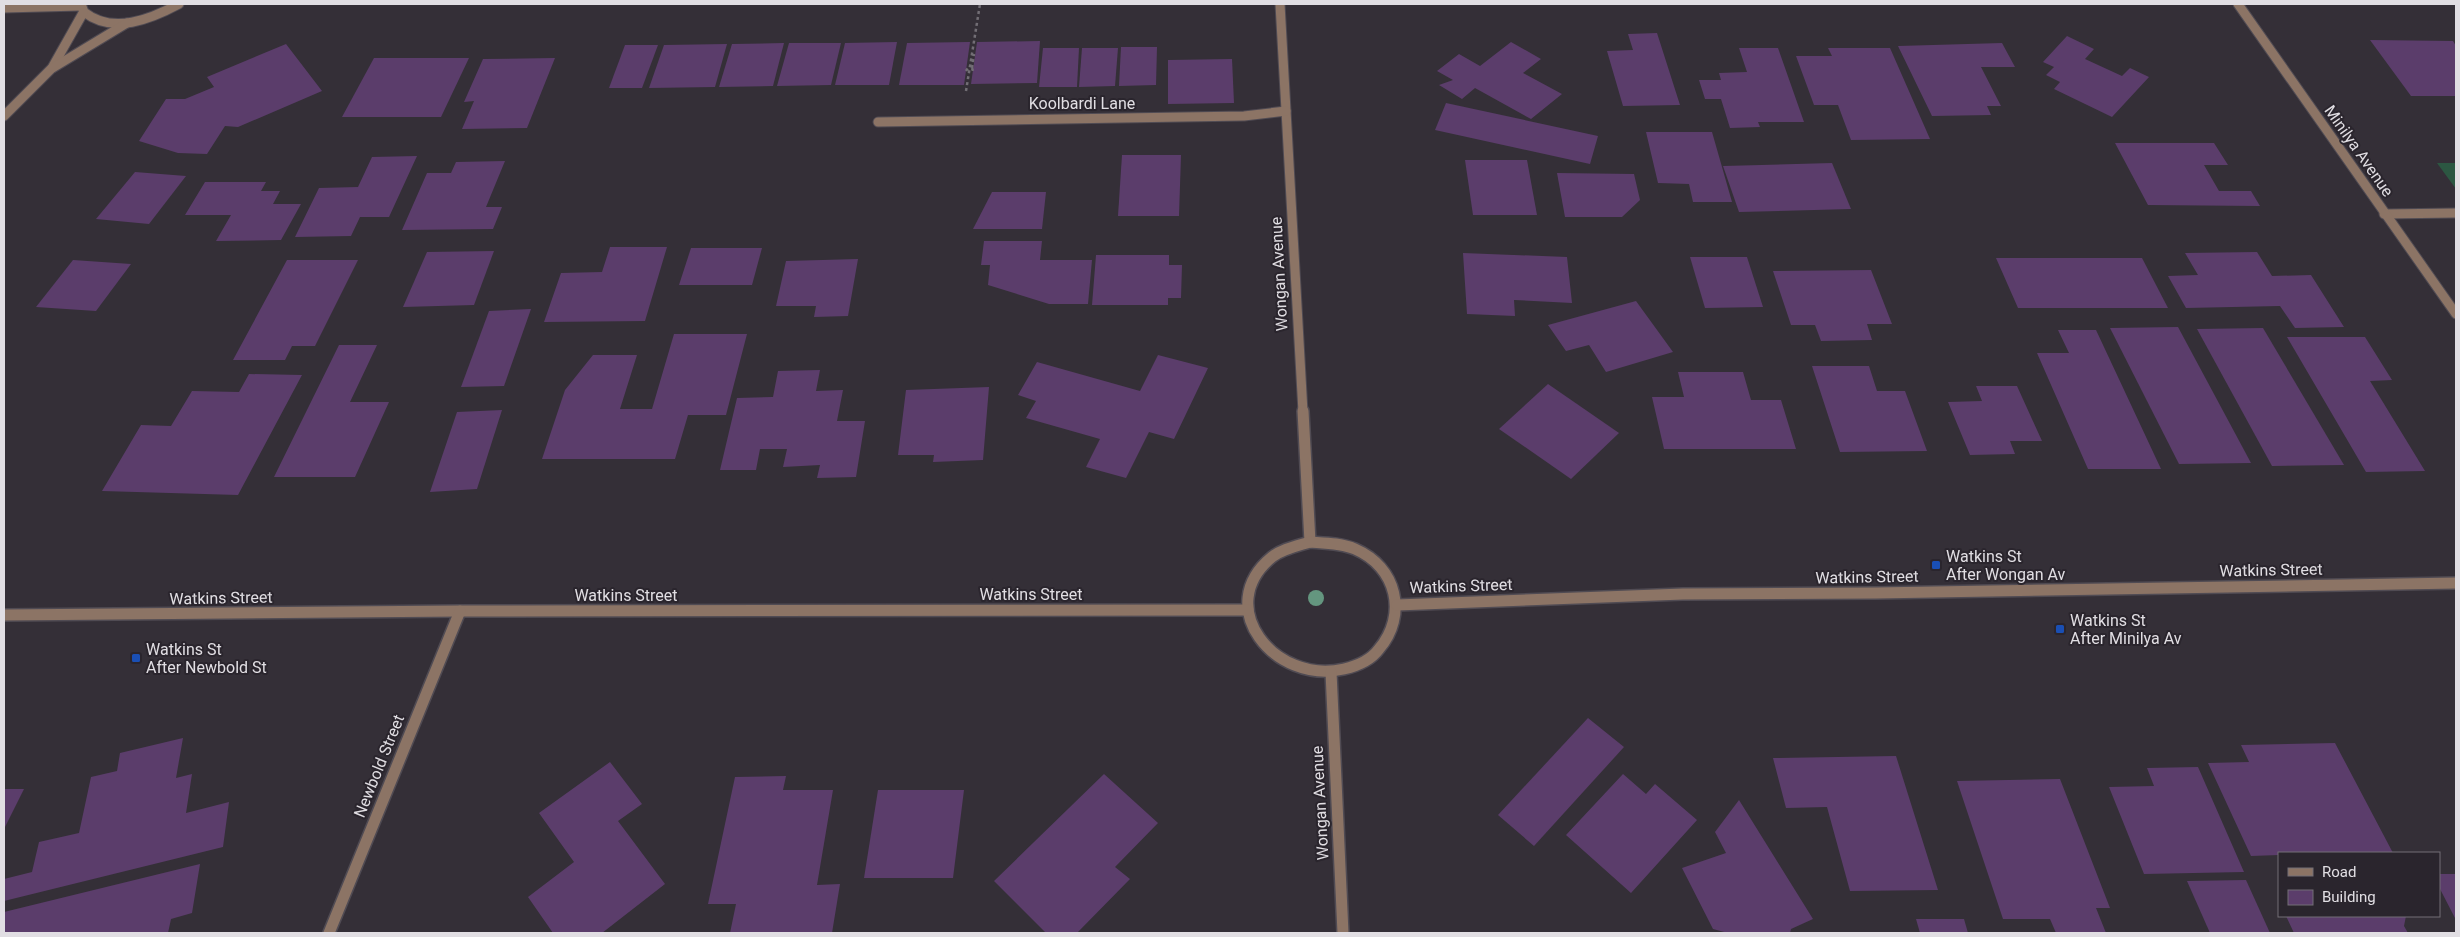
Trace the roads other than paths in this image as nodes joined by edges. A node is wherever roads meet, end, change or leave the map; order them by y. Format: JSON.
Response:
{"nodes":[{"id":1,"x":179,"y":4,"type":"edge"},
{"id":2,"x":1280,"y":4,"type":"edge"},
{"id":3,"x":2238,"y":4,"type":"edge"},
{"id":4,"x":4,"y":8,"type":"edge"},
{"id":5,"x":81,"y":8,"type":"edge"},
{"id":6,"x":127,"y":23,"type":"junction"},
{"id":7,"x":51,"y":69,"type":"junction"},
{"id":8,"x":1286,"y":111,"type":"junction"},
{"id":9,"x":4,"y":116,"type":"edge"},
{"id":10,"x":878,"y":122,"type":"dead end"},
{"id":11,"x":2456,"y":213,"type":"edge"},
{"id":12,"x":2384,"y":214,"type":"junction"},
{"id":13,"x":2456,"y":314,"type":"edge"},
{"id":14,"x":1310,"y":542,"type":"junction"},
{"id":15,"x":2456,"y":584,"type":"edge"},
{"id":16,"x":1397,"y":605,"type":"junction"},
{"id":17,"x":1248,"y":610,"type":"junction"},
{"id":18,"x":460,"y":611,"type":"junction"},
{"id":19,"x":4,"y":615,"type":"edge"},
{"id":20,"x":1331,"y":672,"type":"junction"},
{"id":21,"x":329,"y":933,"type":"edge"},
{"id":22,"x":1342,"y":933,"type":"edge"}],
"edges":[{"from":1,"to":6,"type":"street"},
{"from":2,"to":8,"type":"street","name":"Wongan Avenue"},
{"from":3,"to":12,"type":"street","name":"Minilya Avenue"},
{"from":4,"to":5,"type":"street"},
{"from":5,"to":6,"type":"street"},
{"from":5,"to":7,"type":"street"},
{"from":6,"to":7,"type":"street"},
{"from":7,"to":9,"type":"street"},
{"from":8,"to":10,"type":"street","name":"Koolbardi Lane"},
{"from":8,"to":14,"type":"street","name":"Wongan Avenue"},
{"from":11,"to":12,"type":"street"},
{"from":12,"to":13,"type":"street","name":"Minilya Avenue"},
{"from":14,"to":16,"type":"street","name":"Watkins Street"},
{"from":14,"to":17,"type":"street","name":"Watkins Street"},
{"from":15,"to":16,"type":"street","name":"Watkins Street"},
{"from":16,"to":20,"type":"street","name":"Watkins Street"},
{"from":17,"to":18,"type":"street","name":"Watkins Street"},
{"from":17,"to":20,"type":"street","name":"Watkins Street"},
{"from":18,"to":19,"type":"street","name":"Watkins Street"},
{"from":18,"to":21,"type":"street","name":"Newbold Street"},
{"from":20,"to":22,"type":"street","name":"Wongan Avenue"}]}
